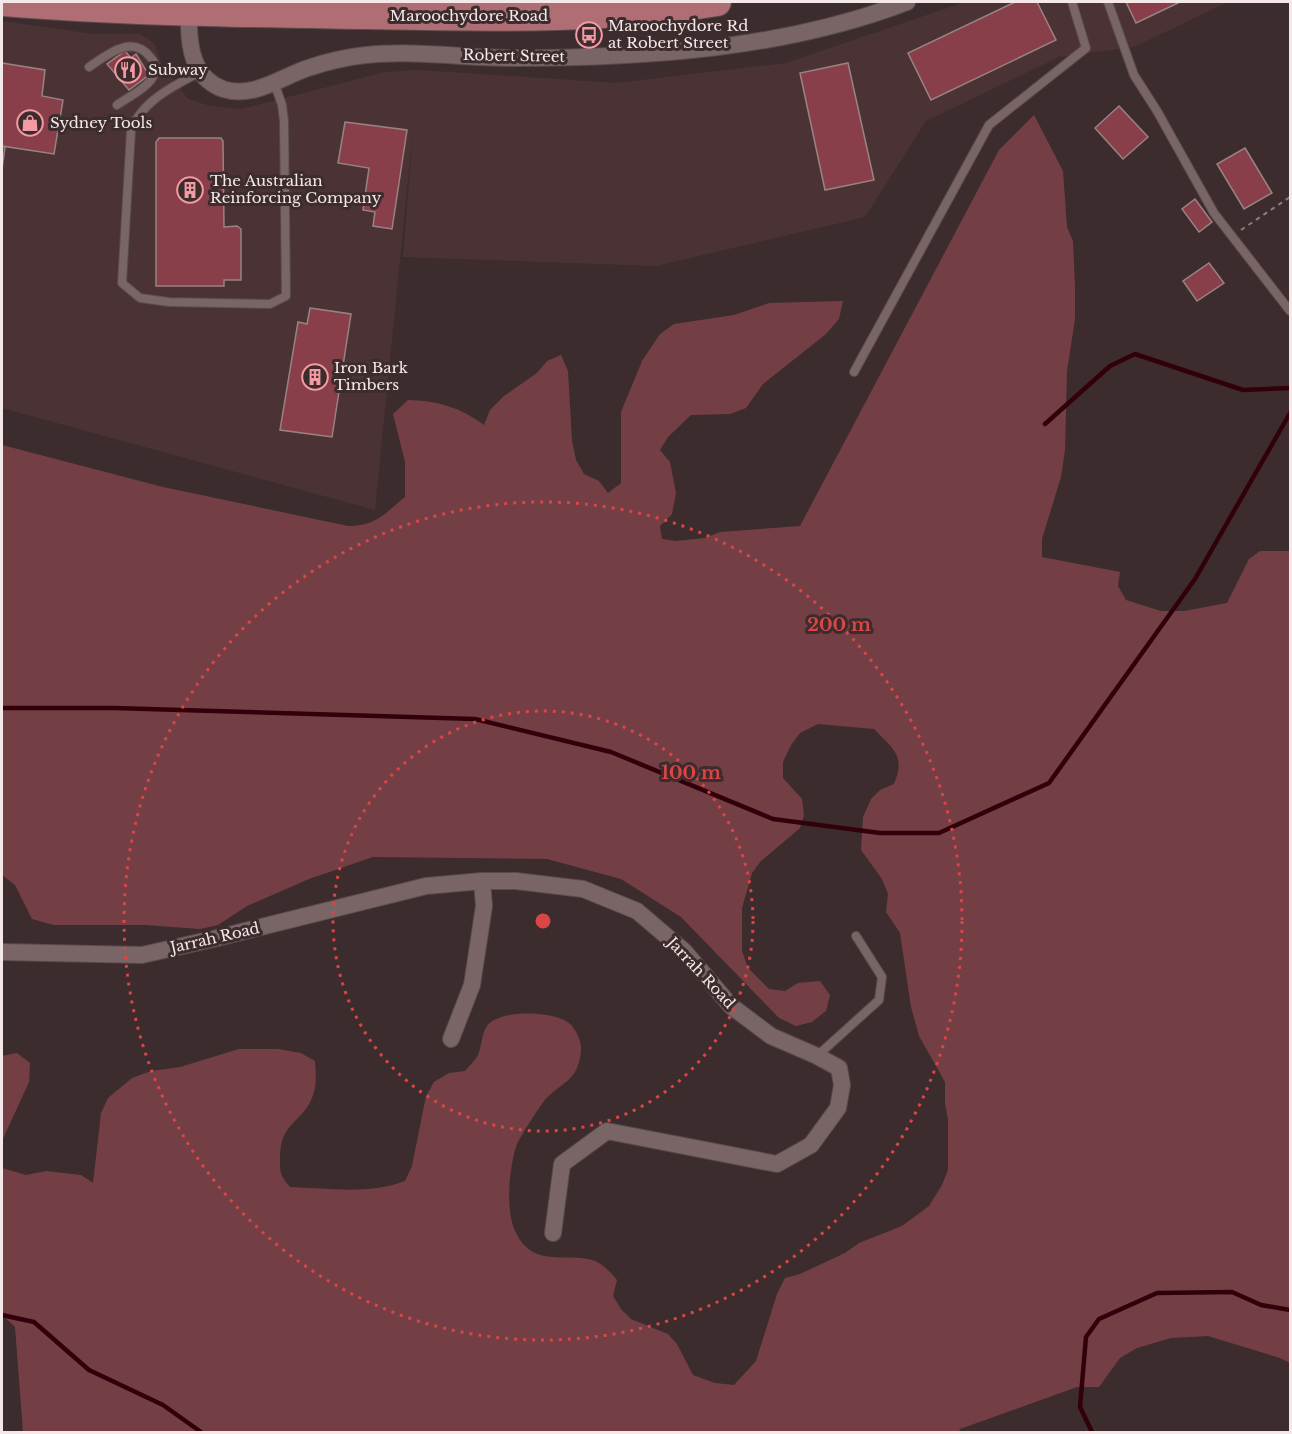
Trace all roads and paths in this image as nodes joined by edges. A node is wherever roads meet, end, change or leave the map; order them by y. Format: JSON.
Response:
{"nodes":[{"id":1,"x":4,"y":2,"type":"edge"},
{"id":2,"x":717,"y":2,"type":"edge"},
{"id":3,"x":907,"y":2,"type":"edge"},
{"id":4,"x":1072,"y":2,"type":"edge"},
{"id":5,"x":1108,"y":2,"type":"edge"},
{"id":6,"x":189,"y":7,"type":"edge"},
{"id":7,"x":89,"y":67,"type":"dead end"},
{"id":8,"x":200,"y":72,"type":"junction"},
{"id":9,"x":274,"y":82,"type":"junction"},
{"id":10,"x":117,"y":105,"type":"dead end"},
{"id":11,"x":1290,"y":197,"type":"edge"},
{"id":12,"x":1232,"y":236,"type":"junction"},
{"id":13,"x":1290,"y":311,"type":"edge"},
{"id":14,"x":854,"y":372,"type":"dead end"},
{"id":15,"x":482,"y":881,"type":"junction"},
{"id":16,"x":856,"y":936,"type":"dead end"},
{"id":17,"x":2,"y":952,"type":"edge"},
{"id":18,"x":452,"y":1040,"type":"dead end"},
{"id":19,"x":817,"y":1056,"type":"junction"},
{"id":20,"x":553,"y":1233,"type":"dead end"}],
"edges":[{"from":1,"to":6,"type":"highway","name":"Maroochydore Road"},
{"from":2,"to":6,"type":"highway","name":"Maroochydore Road"},
{"from":3,"to":9,"type":"street","name":"Robert Street"},
{"from":4,"to":14,"type":"lane"},
{"from":5,"to":12,"type":"lane"},
{"from":6,"to":8,"type":"street"},
{"from":7,"to":10,"type":"lane"},
{"from":8,"to":9,"type":"street","name":"Robert Street"},
{"from":8,"to":9,"type":"lane"},
{"from":11,"to":12,"type":"path"},
{"from":12,"to":13,"type":"lane"},
{"from":15,"to":17,"type":"street","name":"Jarrah Road"},
{"from":15,"to":18,"type":"street"},
{"from":15,"to":19,"type":"street","name":"Jarrah Road"},
{"from":16,"to":19,"type":"lane"},
{"from":19,"to":20,"type":"street","name":"Jarrah Road"}]}
